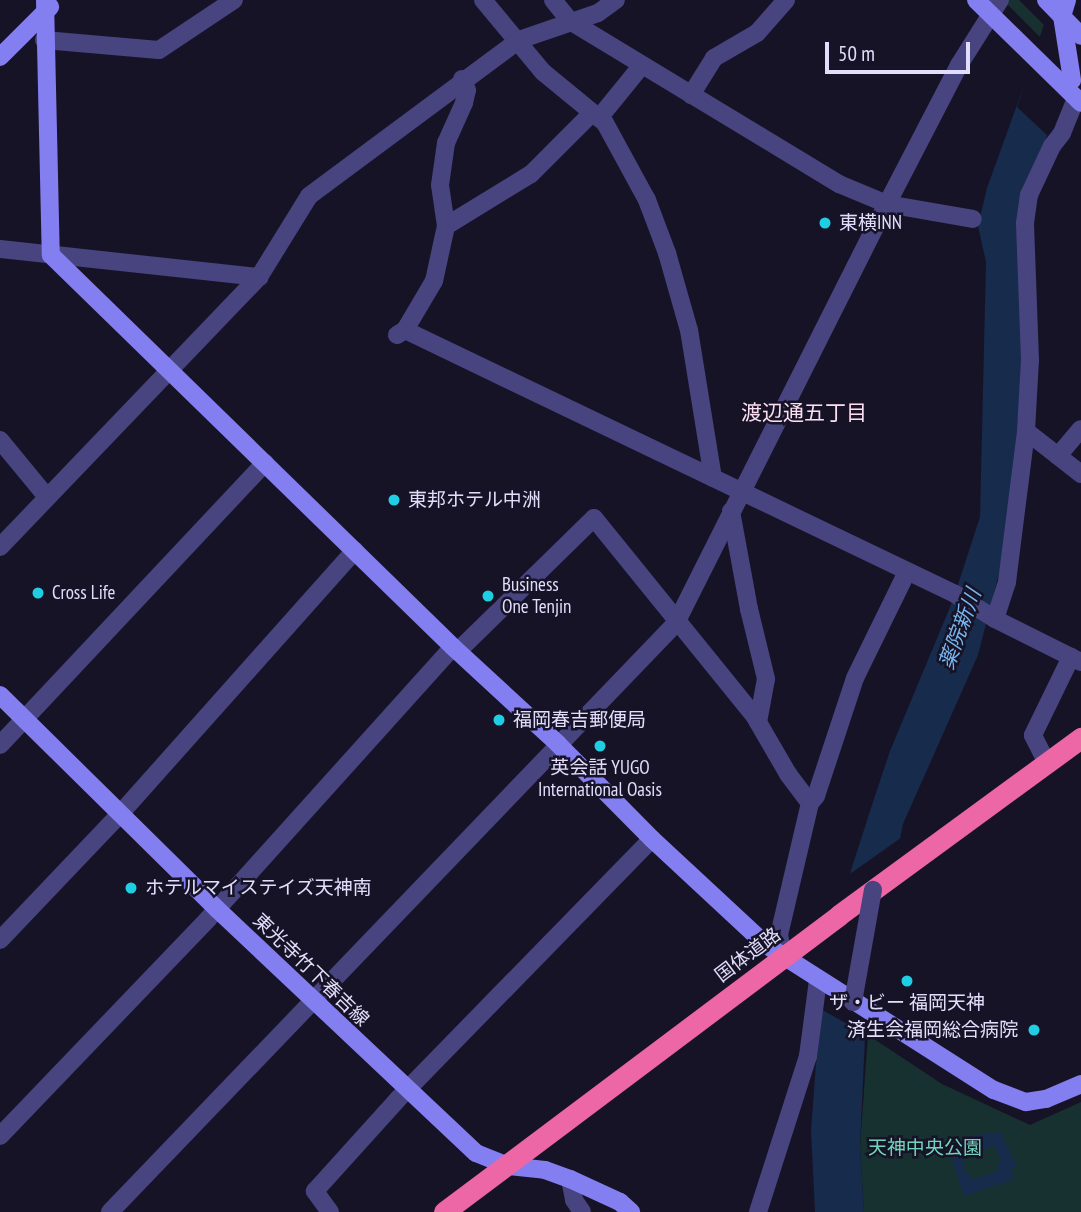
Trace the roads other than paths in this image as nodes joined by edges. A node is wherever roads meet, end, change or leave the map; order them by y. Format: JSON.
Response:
{"nodes":[{"id":1,"x":483,"y":0,"type":"edge"},
{"id":2,"x":552,"y":0,"type":"edge"},
{"id":3,"x":615,"y":0,"type":"edge"},
{"id":4,"x":786,"y":0,"type":"edge"},
{"id":5,"x":976,"y":0,"type":"edge"},
{"id":6,"x":231,"y":1,"type":"edge"},
{"id":7,"x":49,"y":4,"type":"edge"},
{"id":8,"x":1053,"y":4,"type":"edge"},
{"id":9,"x":995,"y":7,"type":"edge"},
{"id":10,"x":570,"y":21,"type":"junction"},
{"id":11,"x":1081,"y":36,"type":"edge"},
{"id":12,"x":44,"y":40,"type":"junction"},
{"id":13,"x":519,"y":40,"type":"junction"},
{"id":14,"x":0,"y":57,"type":"edge"},
{"id":15,"x":642,"y":65,"type":"junction"},
{"id":16,"x":462,"y":79,"type":"junction"},
{"id":17,"x":1076,"y":91,"type":"edge"},
{"id":18,"x":691,"y":95,"type":"junction"},
{"id":19,"x":596,"y":115,"type":"junction"},
{"id":20,"x":887,"y":204,"type":"junction"},
{"id":21,"x":974,"y":219,"type":"dead end"},
{"id":22,"x":446,"y":226,"type":"junction"},
{"id":23,"x":0,"y":249,"type":"edge"},
{"id":24,"x":51,"y":255,"type":"junction"},
{"id":25,"x":259,"y":276,"type":"junction"},
{"id":26,"x":171,"y":372,"type":"junction"},
{"id":27,"x":1081,"y":429,"type":"edge"},
{"id":28,"x":1026,"y":431,"type":"junction"},
{"id":29,"x":0,"y":440,"type":"edge"},
{"id":30,"x":1058,"y":456,"type":"junction"},
{"id":31,"x":265,"y":463,"type":"junction"},
{"id":32,"x":1081,"y":474,"type":"edge"},
{"id":33,"x":713,"y":478,"type":"junction"},
{"id":34,"x":740,"y":491,"type":"junction"},
{"id":35,"x":47,"y":497,"type":"junction"},
{"id":36,"x":731,"y":511,"type":"junction"},
{"id":37,"x":0,"y":547,"type":"edge"},
{"id":38,"x":355,"y":550,"type":"junction"},
{"id":39,"x":907,"y":572,"type":"junction"},
{"id":40,"x":992,"y":617,"type":"junction"},
{"id":41,"x":676,"y":623,"type":"junction"},
{"id":42,"x":456,"y":649,"type":"junction"},
{"id":43,"x":1076,"y":659,"type":"edge"},
{"id":44,"x":0,"y":695,"type":"edge"},
{"id":45,"x":24,"y":719,"type":"junction"},
{"id":46,"x":758,"y":722,"type":"junction"},
{"id":47,"x":1081,"y":738,"type":"edge"},
{"id":48,"x":558,"y":744,"type":"junction"},
{"id":49,"x":0,"y":745,"type":"edge"},
{"id":50,"x":1047,"y":763,"type":"junction"},
{"id":51,"x":810,"y":803,"type":"junction"},
{"id":52,"x":120,"y":814,"type":"junction"},
{"id":53,"x":652,"y":839,"type":"junction"},
{"id":54,"x":873,"y":890,"type":"junction"},
{"id":55,"x":217,"y":909,"type":"junction"},
{"id":56,"x":0,"y":940,"type":"edge"},
{"id":57,"x":783,"y":957,"type":"junction"},
{"id":58,"x":821,"y":982,"type":"junction"},
{"id":59,"x":314,"y":1002,"type":"junction"},
{"id":60,"x":853,"y":1002,"type":"junction"},
{"id":61,"x":1081,"y":1084,"type":"edge"},
{"id":62,"x":407,"y":1092,"type":"junction"},
{"id":63,"x":0,"y":1136,"type":"edge"},
{"id":64,"x":508,"y":1166,"type":"junction"},
{"id":65,"x":570,"y":1179,"type":"junction"},
{"id":66,"x":110,"y":1212,"type":"edge"},
{"id":67,"x":330,"y":1212,"type":"edge"},
{"id":68,"x":444,"y":1212,"type":"edge"},
{"id":69,"x":582,"y":1212,"type":"edge"},
{"id":70,"x":631,"y":1212,"type":"edge"},
{"id":71,"x":758,"y":1212,"type":"edge"}],
"edges":[{"from":1,"to":13,"type":"street"},
{"from":2,"to":10,"type":"street"},
{"from":3,"to":10,"type":"street"},
{"from":4,"to":18,"type":"street"},
{"from":5,"to":9,"type":"street"},
{"from":6,"to":12,"type":"street"},
{"from":7,"to":12,"type":"street"},
{"from":7,"to":14,"type":"street"},
{"from":8,"to":11,"type":"street"},
{"from":8,"to":17,"type":"street","bridge":true},
{"from":9,"to":17,"type":"street"},
{"from":9,"to":20,"type":"street"},
{"from":10,"to":13,"type":"street"},
{"from":10,"to":15,"type":"street"},
{"from":12,"to":24,"type":"street"},
{"from":13,"to":16,"type":"street"},
{"from":13,"to":19,"type":"street"},
{"from":15,"to":18,"type":"street"},
{"from":15,"to":19,"type":"street"},
{"from":16,"to":22,"type":"street"},
{"from":16,"to":25,"type":"street"},
{"from":17,"to":28,"type":"street"},
{"from":18,"to":20,"type":"street"},
{"from":19,"to":22,"type":"street"},
{"from":19,"to":33,"type":"street"},
{"from":20,"to":21,"type":"street"},
{"from":20,"to":34,"type":"street"},
{"from":22,"to":33,"type":"street"},
{"from":23,"to":24,"type":"street"},
{"from":24,"to":25,"type":"street"},
{"from":24,"to":26,"type":"street"},
{"from":25,"to":26,"type":"street"},
{"from":26,"to":31,"type":"street"},
{"from":26,"to":35,"type":"street"},
{"from":27,"to":30,"type":"street"},
{"from":28,"to":30,"type":"street"},
{"from":28,"to":40,"type":"street"},
{"from":29,"to":35,"type":"street"},
{"from":30,"to":32,"type":"street"},
{"from":31,"to":38,"type":"street"},
{"from":31,"to":45,"type":"street"},
{"from":33,"to":34,"type":"street"},
{"from":34,"to":36,"type":"street"},
{"from":34,"to":39,"type":"street"},
{"from":35,"to":37,"type":"street"},
{"from":36,"to":41,"type":"street"},
{"from":36,"to":46,"type":"street"},
{"from":38,"to":42,"type":"street"},
{"from":38,"to":52,"type":"street"},
{"from":39,"to":40,"type":"street"},
{"from":39,"to":51,"type":"street"},
{"from":40,"to":43,"type":"street"},
{"from":41,"to":42,"type":"street"},
{"from":41,"to":46,"type":"street"},
{"from":41,"to":48,"type":"street"},
{"from":42,"to":48,"type":"street"},
{"from":42,"to":55,"type":"street"},
{"from":43,"to":50,"type":"street"},
{"from":44,"to":45,"type":"street","name":"東光寺竹下春吉線"},
{"from":45,"to":49,"type":"street"},
{"from":45,"to":52,"type":"street","name":"東光寺竹下春吉線"},
{"from":46,"to":51,"type":"street"},
{"from":47,"to":50,"type":"highway","name":"国体道路"},
{"from":48,"to":53,"type":"street"},
{"from":48,"to":59,"type":"street"},
{"from":50,"to":54,"type":"highway","name":"国体道路"},
{"from":51,"to":57,"type":"street"},
{"from":52,"to":55,"type":"street","name":"東光寺竹下春吉線"},
{"from":52,"to":56,"type":"street"},
{"from":53,"to":57,"type":"street"},
{"from":53,"to":62,"type":"street"},
{"from":54,"to":57,"type":"highway","name":"国体道路"},
{"from":54,"to":60,"type":"street","bridge":true},
{"from":55,"to":59,"type":"street","name":"東光寺竹下春吉線"},
{"from":55,"to":63,"type":"street"},
{"from":57,"to":58,"type":"street"},
{"from":57,"to":64,"type":"highway","name":"国体道路"},
{"from":58,"to":60,"type":"street"},
{"from":58,"to":71,"type":"street"},
{"from":59,"to":62,"type":"street","name":"東光寺竹下春吉線"},
{"from":59,"to":66,"type":"street"},
{"from":60,"to":61,"type":"street"},
{"from":62,"to":64,"type":"street","name":"東光寺竹下春吉線"},
{"from":62,"to":67,"type":"street"},
{"from":64,"to":65,"type":"street","name":"東光寺竹下春吉線"},
{"from":64,"to":68,"type":"highway","name":"国体道路"},
{"from":65,"to":69,"type":"street"},
{"from":65,"to":70,"type":"street","name":"東光寺竹下春吉線"}]}
